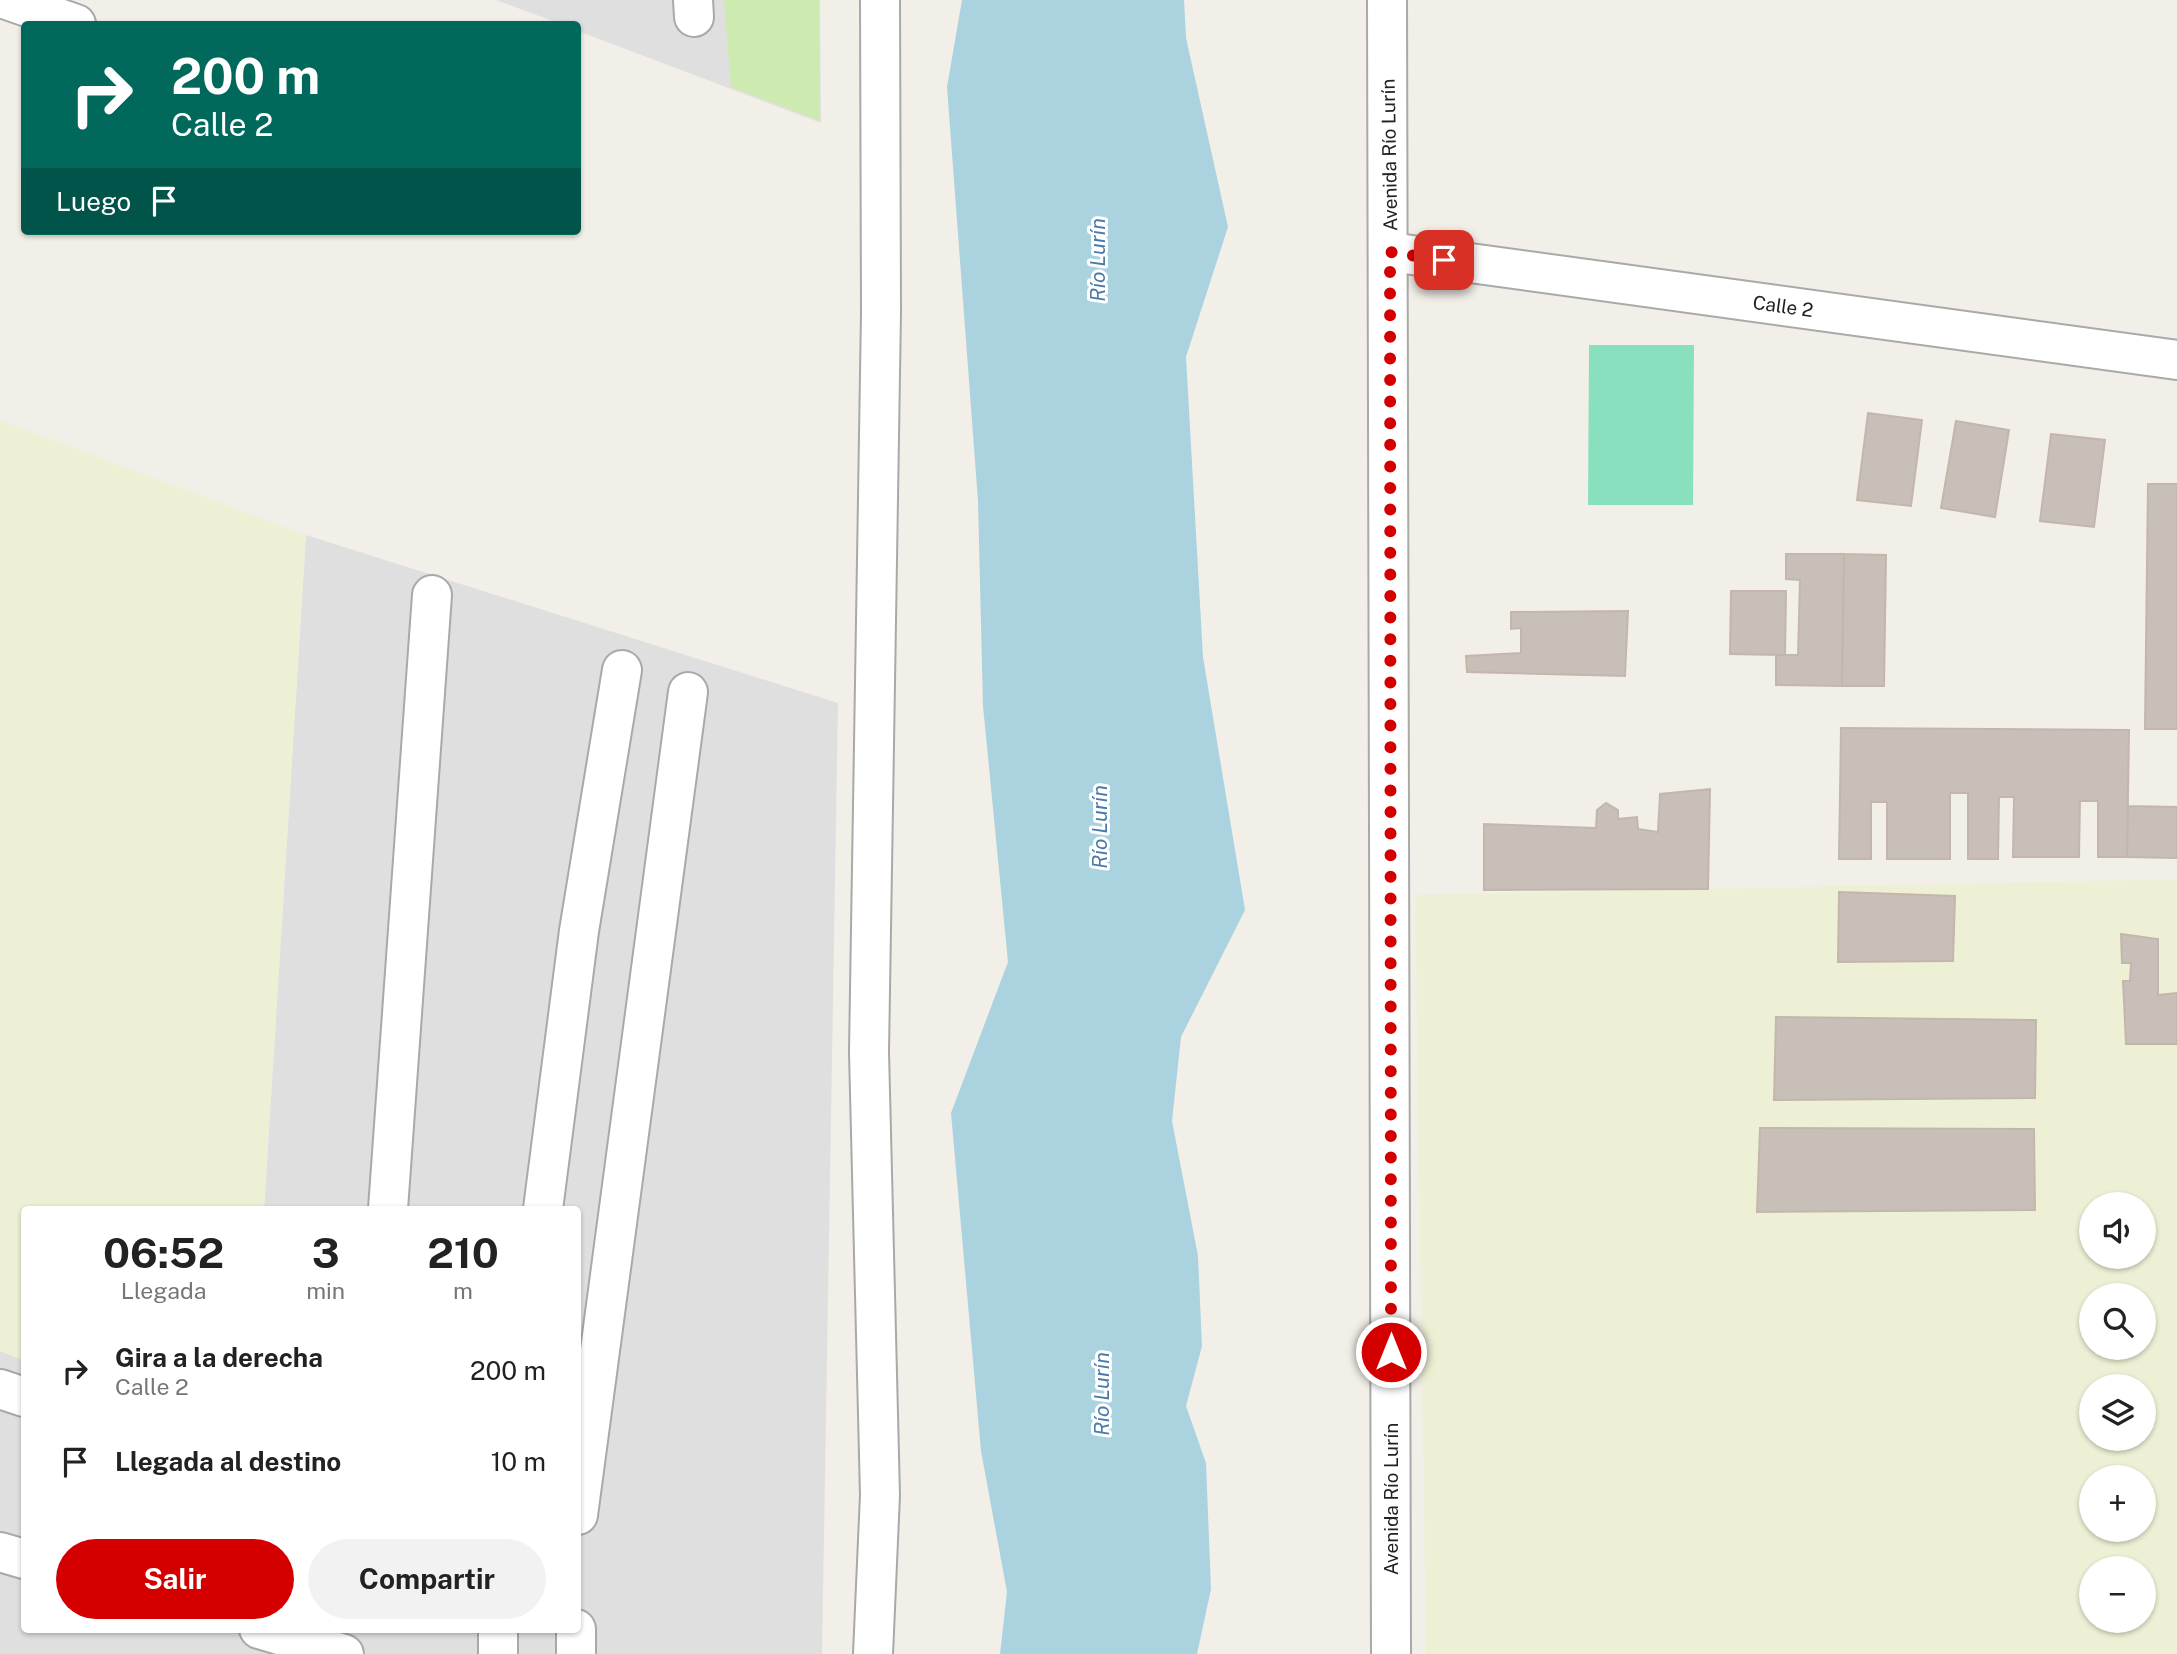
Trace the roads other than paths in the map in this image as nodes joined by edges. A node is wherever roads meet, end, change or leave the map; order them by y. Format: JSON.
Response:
{"nodes":[{"id":1,"x":7,"y":0,"type":"edge"},
{"id":2,"x":880,"y":0,"type":"edge"},
{"id":3,"x":1387,"y":0,"type":"edge"},
{"id":4,"x":67,"y":21,"type":"edge"},
{"id":5,"x":1390,"y":252,"type":"junction"},
{"id":6,"x":2177,"y":360,"type":"edge"},
{"id":7,"x":432,"y":595,"type":"dead end"},
{"id":8,"x":622,"y":670,"type":"dead end"},
{"id":9,"x":688,"y":692,"type":"dead end"},
{"id":10,"x":388,"y":1206,"type":"edge"},
{"id":11,"x":543,"y":1206,"type":"edge"},
{"id":12,"x":0,"y":1389,"type":"edge"},
{"id":13,"x":21,"y":1396,"type":"edge"},
{"id":14,"x":581,"y":1493,"type":"edge"},
{"id":15,"x":0,"y":1552,"type":"edge"},
{"id":16,"x":21,"y":1558,"type":"edge"},
{"id":17,"x":273,"y":1633,"type":"edge"},
{"id":18,"x":498,"y":1633,"type":"edge"},
{"id":19,"x":576,"y":1633,"type":"edge"},
{"id":20,"x":344,"y":1654,"type":"edge"},
{"id":21,"x":498,"y":1654,"type":"edge"},
{"id":22,"x":576,"y":1654,"type":"edge"},
{"id":23,"x":873,"y":1654,"type":"edge"},
{"id":24,"x":1391,"y":1654,"type":"edge"}],
"edges":[{"from":1,"to":4,"type":"street"},
{"from":2,"to":23,"type":"street"},
{"from":3,"to":5,"type":"street","name":"Avenida Río Lurín"},
{"from":5,"to":6,"type":"street","name":"Calle 2"},
{"from":5,"to":24,"type":"street","name":"Avenida Río Lurín"},
{"from":7,"to":10,"type":"street"},
{"from":8,"to":11,"type":"street"},
{"from":9,"to":14,"type":"street"},
{"from":12,"to":13,"type":"street"},
{"from":15,"to":16,"type":"street"},
{"from":17,"to":20,"type":"street"},
{"from":18,"to":21,"type":"street"},
{"from":19,"to":22,"type":"street"}]}
